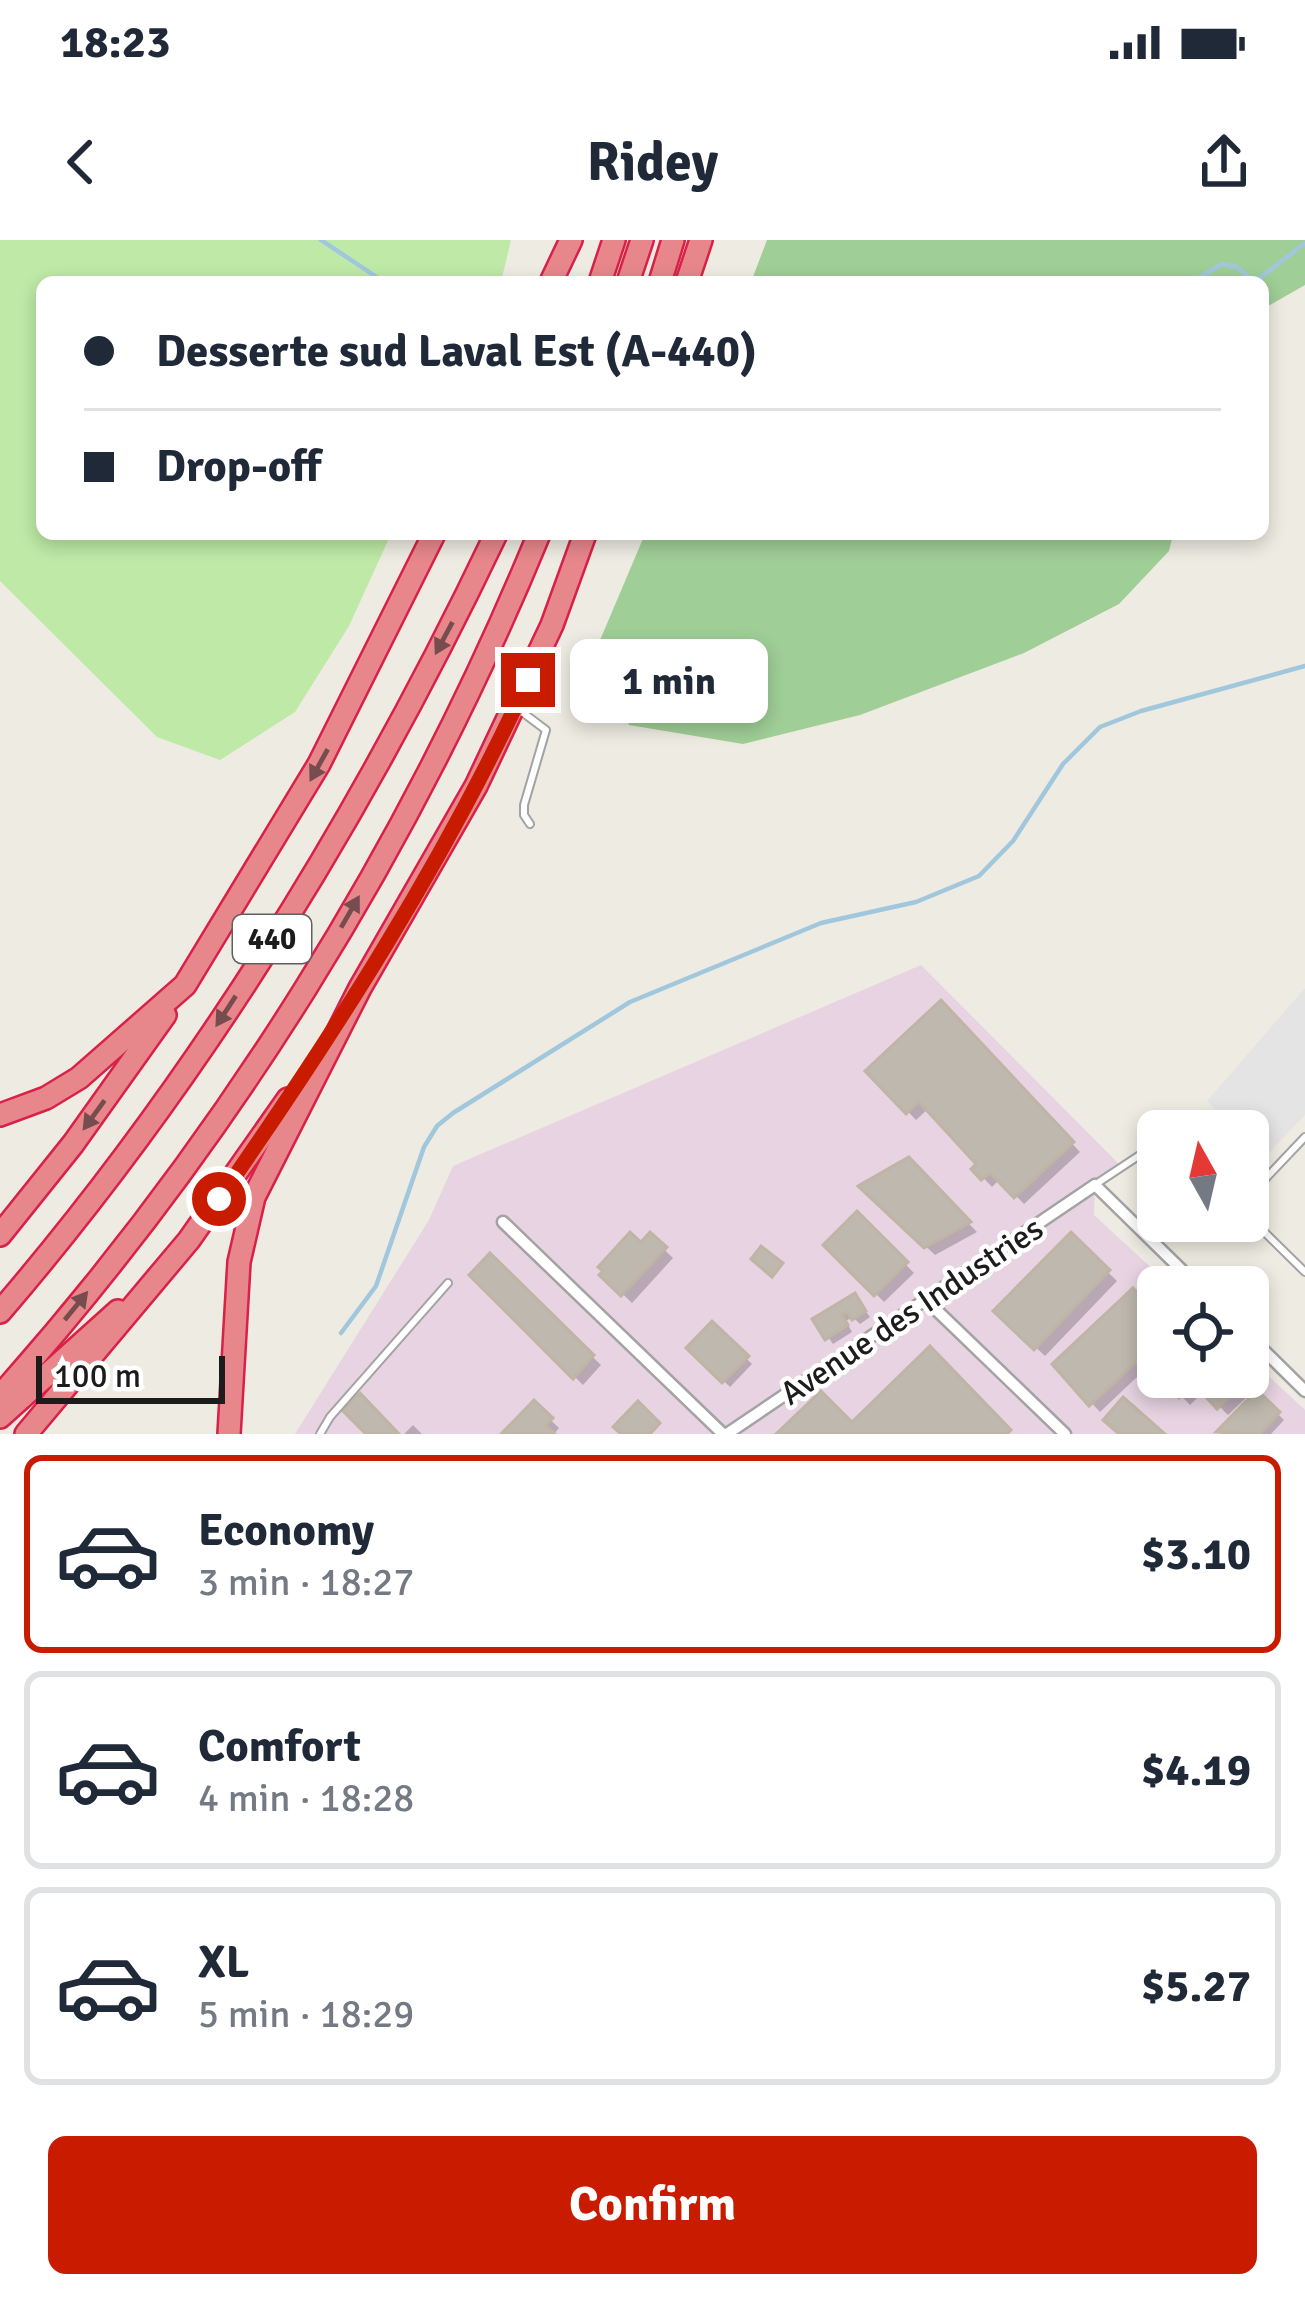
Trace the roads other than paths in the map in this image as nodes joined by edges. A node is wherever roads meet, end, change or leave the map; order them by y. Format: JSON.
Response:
{"nodes":[{"id":1,"x":555,"y":240,"type":"edge"},
{"id":2,"x":571,"y":240,"type":"edge"},
{"id":3,"x":614,"y":240,"type":"edge"},
{"id":4,"x":642,"y":240,"type":"edge"},
{"id":5,"x":673,"y":240,"type":"edge"},
{"id":6,"x":701,"y":240,"type":"edge"},
{"id":7,"x":549,"y":276,"type":"edge"},
{"id":8,"x":551,"y":276,"type":"edge"},
{"id":9,"x":602,"y":276,"type":"edge"},
{"id":10,"x":630,"y":276,"type":"edge"},
{"id":11,"x":663,"y":276,"type":"edge"},
{"id":12,"x":689,"y":276,"type":"edge"},
{"id":13,"x":431,"y":540,"type":"edge"},
{"id":14,"x":493,"y":540,"type":"edge"},
{"id":15,"x":536,"y":540,"type":"edge"},
{"id":16,"x":587,"y":540,"type":"edge"},
{"id":17,"x":515,"y":707,"type":"junction"},
{"id":18,"x":530,"y":824,"type":"dead end"},
{"id":19,"x":185,"y":985,"type":"junction"},
{"id":20,"x":360,"y":988,"type":"junction"},
{"id":21,"x":0,"y":1115,"type":"edge"},
{"id":22,"x":1305,"y":1137,"type":"edge"},
{"id":23,"x":1137,"y":1157,"type":"edge"},
{"id":24,"x":1269,"y":1174,"type":"edge"},
{"id":25,"x":1095,"y":1185,"type":"junction"},
{"id":26,"x":503,"y":1222,"type":"dead end"},
{"id":27,"x":0,"y":1235,"type":"edge"},
{"id":28,"x":1269,"y":1237,"type":"edge"},
{"id":29,"x":1177,"y":1266,"type":"edge"},
{"id":30,"x":1305,"y":1272,"type":"edge"},
{"id":31,"x":159,"y":1276,"type":"junction"},
{"id":32,"x":448,"y":1283,"type":"dead end"},
{"id":33,"x":926,"y":1300,"type":"junction"},
{"id":34,"x":0,"y":1312,"type":"edge"},
{"id":35,"x":1269,"y":1356,"type":"edge"},
{"id":36,"x":1305,"y":1391,"type":"edge"},
{"id":37,"x":0,"y":1396,"type":"edge"},
{"id":38,"x":0,"y":1417,"type":"edge"},
{"id":39,"x":26,"y":1434,"type":"edge"},
{"id":40,"x":229,"y":1434,"type":"edge"},
{"id":41,"x":320,"y":1434,"type":"edge"},
{"id":42,"x":725,"y":1434,"type":"edge"},
{"id":43,"x":1065,"y":1434,"type":"edge"}],
"edges":[{"from":1,"to":7,"type":"highway"},
{"from":2,"to":8,"type":"highway"},
{"from":3,"to":9,"type":"highway"},
{"from":4,"to":10,"type":"highway"},
{"from":5,"to":11,"type":"highway"},
{"from":6,"to":12,"type":"highway"},
{"from":13,"to":19,"type":"highway","one_way":true},
{"from":14,"to":34,"type":"highway","number":"440","one_way":true},
{"from":37,"to":15,"type":"highway","number":"440","one_way":true},
{"from":16,"to":17,"type":"highway"},
{"from":17,"to":18,"type":"lane"},
{"from":17,"to":20,"type":"highway"},
{"from":19,"to":21,"type":"highway"},
{"from":19,"to":27,"type":"highway","one_way":true},
{"from":20,"to":31,"type":"highway"},
{"from":20,"to":40,"type":"highway"},
{"from":22,"to":24,"type":"lane"},
{"from":23,"to":25,"type":"lane"},
{"from":25,"to":29,"type":"street"},
{"from":25,"to":33,"type":"street","name":"Avenue des Industries"},
{"from":26,"to":42,"type":"street"},
{"from":28,"to":30,"type":"lane"},
{"from":31,"to":38,"type":"highway"},
{"from":31,"to":39,"type":"highway"},
{"from":32,"to":41,"type":"lane"},
{"from":33,"to":42,"type":"street","name":"Avenue des Industries"},
{"from":33,"to":43,"type":"street"},
{"from":35,"to":36,"type":"street"}]}
